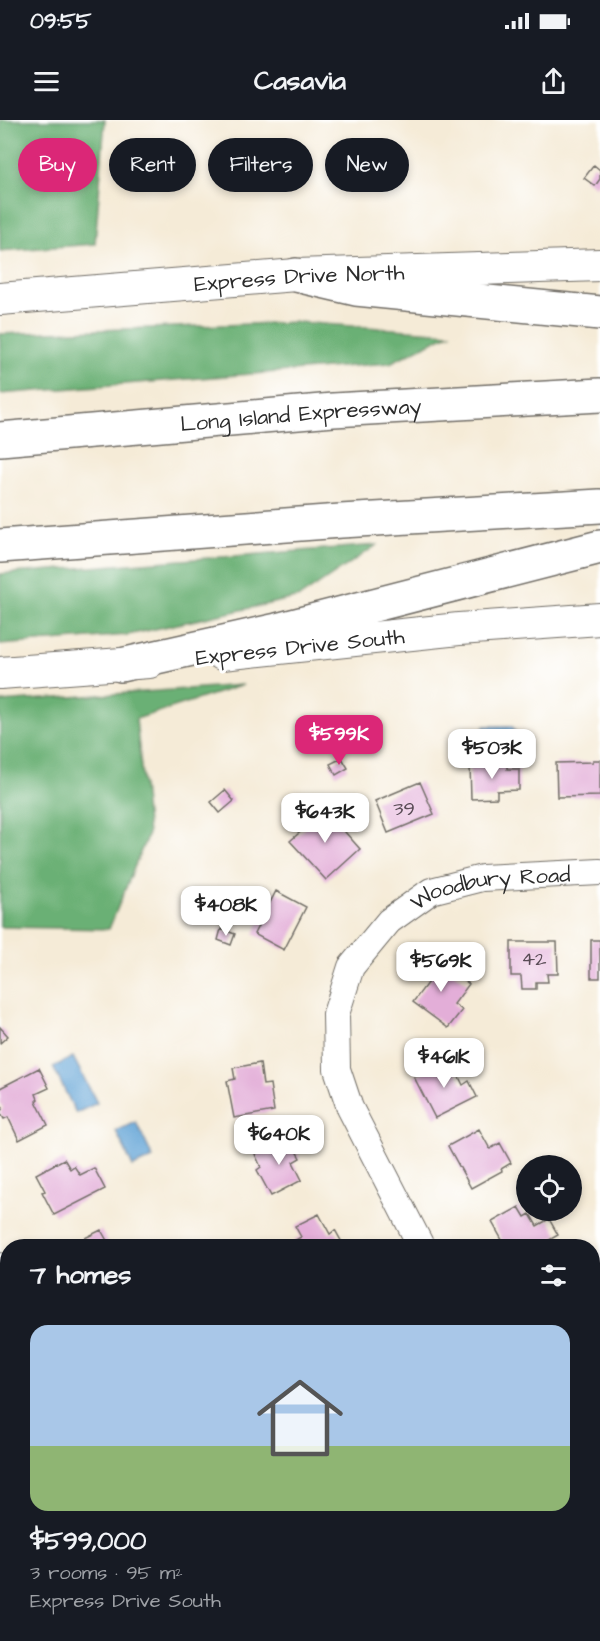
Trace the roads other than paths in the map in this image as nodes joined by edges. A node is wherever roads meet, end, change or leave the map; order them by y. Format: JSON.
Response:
{"nodes":[{"id":1,"x":600,"y":265,"type":"edge"},
{"id":2,"x":296,"y":275,"type":"junction"},
{"id":3,"x":0,"y":299,"type":"edge"},
{"id":4,"x":600,"y":313,"type":"edge"},
{"id":5,"x":600,"y":395,"type":"edge"},
{"id":6,"x":0,"y":440,"type":"edge"},
{"id":7,"x":600,"y":506,"type":"edge"},
{"id":8,"x":0,"y":546,"type":"edge"},
{"id":9,"x":600,"y":547,"type":"edge"},
{"id":10,"x":600,"y":619,"type":"edge"},
{"id":11,"x":121,"y":665,"type":"junction"},
{"id":12,"x":0,"y":673,"type":"edge"},
{"id":13,"x":600,"y":872,"type":"edge"},
{"id":14,"x":417,"y":1239,"type":"edge"}],
"edges":[{"from":1,"to":2,"type":"main road","name":"Express Drive North"},
{"from":2,"to":3,"type":"main road","name":"Express Drive North"},
{"from":2,"to":4,"type":"highway"},
{"from":5,"to":6,"type":"highway","name":"Long Island Expressway"},
{"from":7,"to":8,"type":"highway"},
{"from":9,"to":11,"type":"highway"},
{"from":10,"to":11,"type":"main road","name":"Express Drive South"},
{"from":11,"to":12,"type":"main road","name":"Express Drive South"},
{"from":13,"to":14,"type":"street","name":"Woodbury Road"}]}
